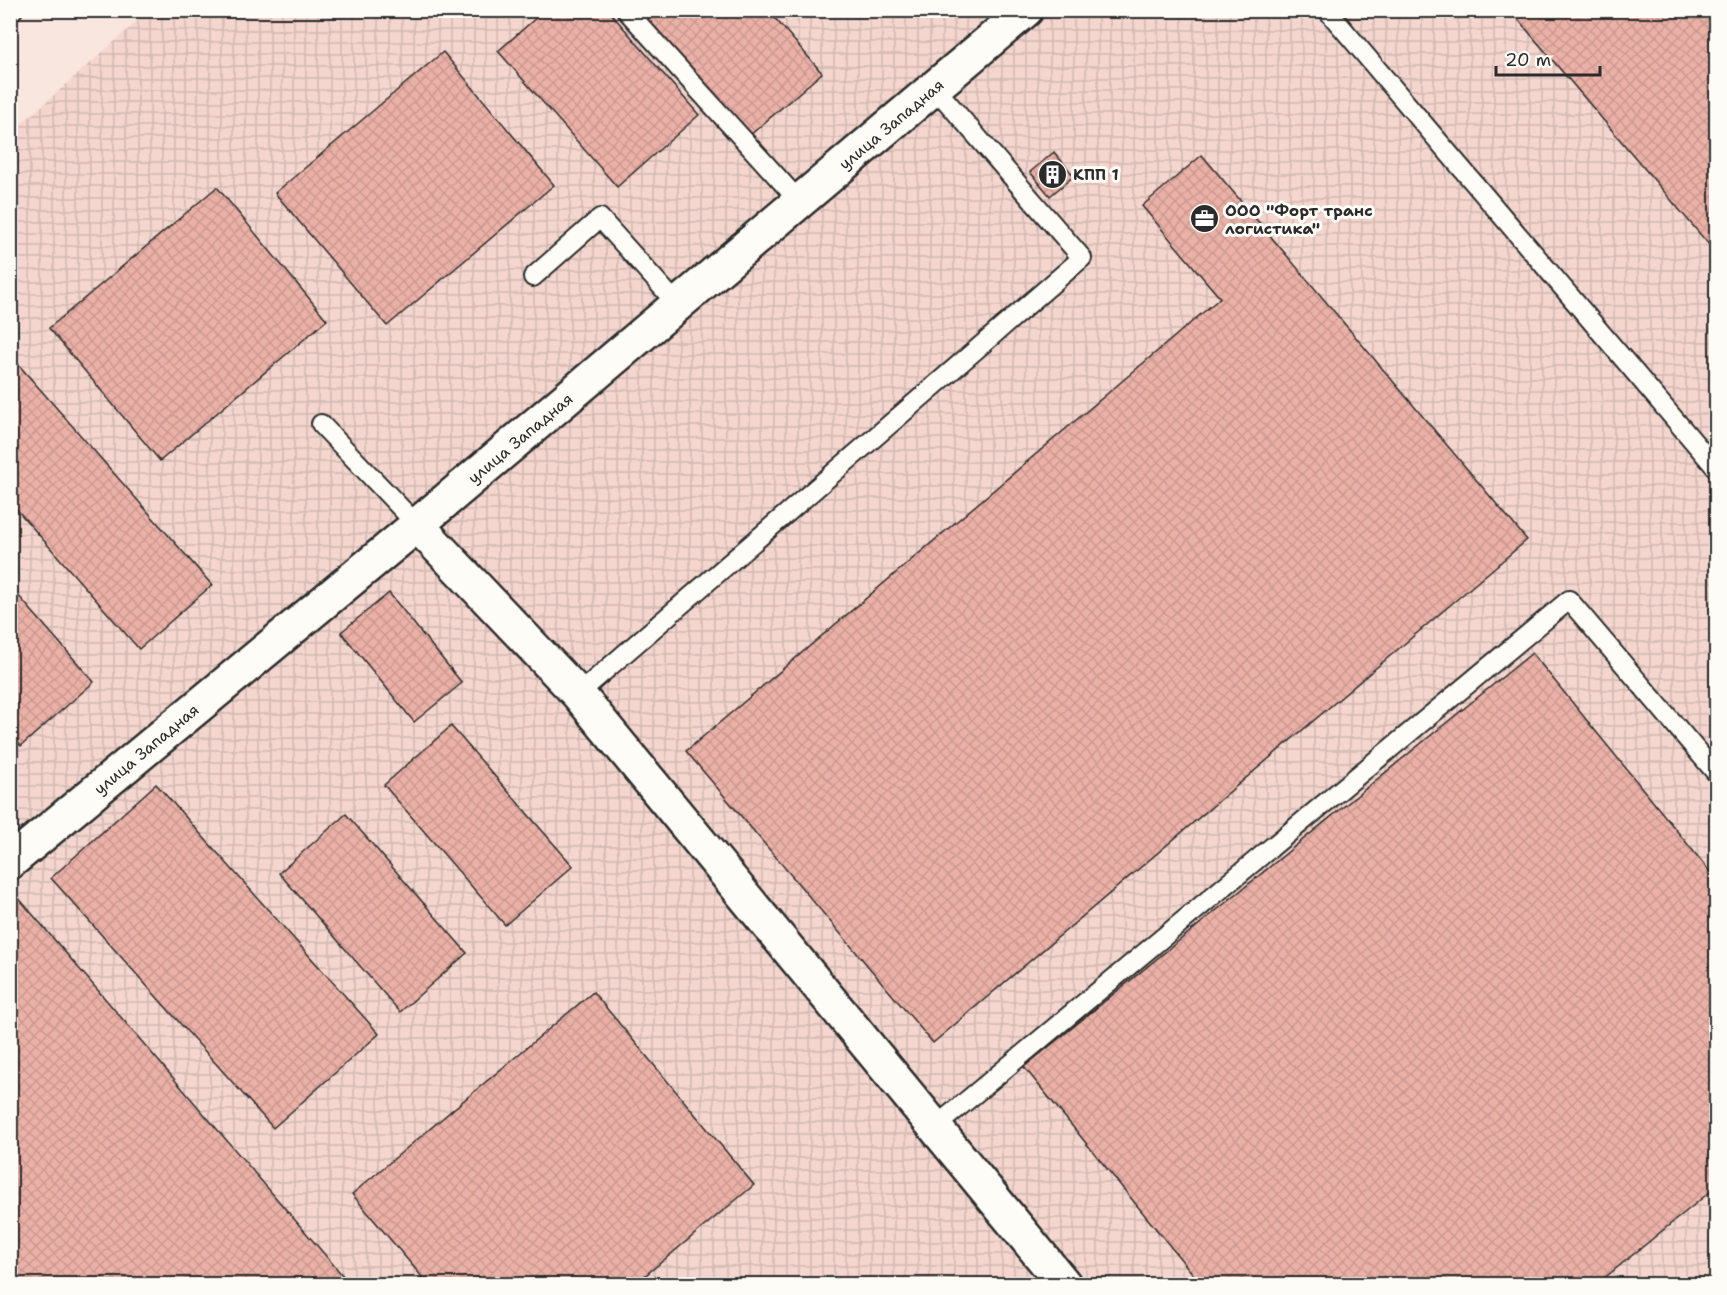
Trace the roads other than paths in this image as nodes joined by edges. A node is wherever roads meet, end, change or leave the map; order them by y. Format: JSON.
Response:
{"nodes":[{"id":1,"x":626,"y":10,"type":"edge"},
{"id":2,"x":1026,"y":10,"type":"edge"},
{"id":3,"x":1327,"y":10,"type":"edge"},
{"id":4,"x":935,"y":87,"type":"junction"},
{"id":5,"x":799,"y":201,"type":"junction"},
{"id":6,"x":533,"y":277,"type":"dead end"},
{"id":7,"x":677,"y":304,"type":"junction"},
{"id":8,"x":321,"y":424,"type":"dead end"},
{"id":9,"x":1716,"y":468,"type":"edge"},
{"id":10,"x":417,"y":525,"type":"junction"},
{"id":11,"x":578,"y":694,"type":"junction"},
{"id":12,"x":1716,"y":773,"type":"edge"},
{"id":13,"x":10,"y":862,"type":"edge"},
{"id":14,"x":935,"y":1127,"type":"junction"},
{"id":15,"x":1064,"y":1284,"type":"edge"}],
"edges":[{"from":1,"to":5,"type":"lane"},
{"from":2,"to":4,"type":"street","name":"улица Западная"},
{"from":3,"to":9,"type":"lane"},
{"from":4,"to":5,"type":"street","name":"улица Западная"},
{"from":4,"to":11,"type":"lane"},
{"from":5,"to":7,"type":"street","name":"улица Западная"},
{"from":6,"to":7,"type":"lane"},
{"from":7,"to":10,"type":"street","name":"улица Западная"},
{"from":8,"to":10,"type":"lane"},
{"from":10,"to":11,"type":"street"},
{"from":10,"to":13,"type":"street","name":"улица Западная"},
{"from":11,"to":14,"type":"street"},
{"from":12,"to":14,"type":"lane"},
{"from":14,"to":15,"type":"street"}]}
